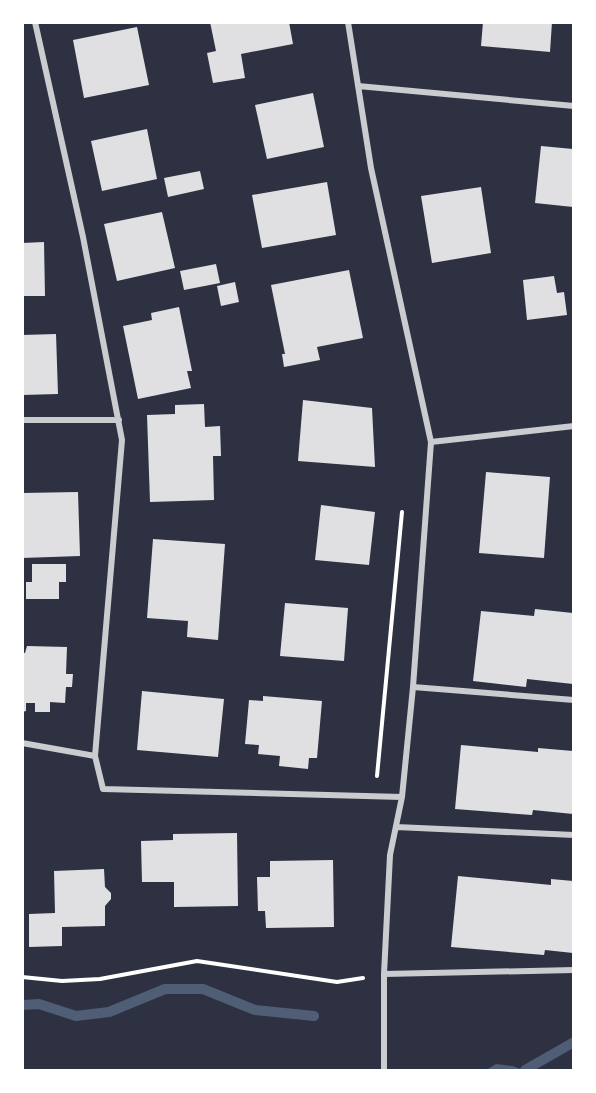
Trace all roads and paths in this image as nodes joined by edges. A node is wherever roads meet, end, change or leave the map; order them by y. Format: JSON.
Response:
{"nodes":[{"id":1,"x":35,"y":22,"type":"edge"},
{"id":2,"x":348,"y":22,"type":"edge"},
{"id":3,"x":358,"y":86,"type":"junction"},
{"id":4,"x":573,"y":106,"type":"edge"},
{"id":5,"x":22,"y":420,"type":"edge"},
{"id":6,"x":119,"y":420,"type":"junction"},
{"id":7,"x":573,"y":426,"type":"edge"},
{"id":8,"x":431,"y":442,"type":"junction"},
{"id":9,"x":403,"y":501,"type":"dead end"},
{"id":10,"x":413,"y":687,"type":"junction"},
{"id":11,"x":573,"y":700,"type":"edge"},
{"id":12,"x":22,"y":743,"type":"edge"},
{"id":13,"x":95,"y":756,"type":"junction"},
{"id":14,"x":375,"y":796,"type":"junction"},
{"id":15,"x":402,"y":797,"type":"junction"},
{"id":16,"x":396,"y":827,"type":"junction"},
{"id":17,"x":573,"y":836,"type":"edge"},
{"id":18,"x":573,"y":970,"type":"edge"},
{"id":19,"x":384,"y":974,"type":"junction"},
{"id":20,"x":22,"y":977,"type":"edge"},
{"id":21,"x":366,"y":989,"type":"dead end"},
{"id":22,"x":384,"y":1071,"type":"edge"}],
"edges":[{"from":1,"to":6,"type":"street"},
{"from":2,"to":3,"type":"street"},
{"from":3,"to":4,"type":"street"},
{"from":3,"to":8,"type":"street"},
{"from":5,"to":6,"type":"street"},
{"from":6,"to":13,"type":"street"},
{"from":7,"to":8,"type":"street"},
{"from":8,"to":10,"type":"street"},
{"from":9,"to":14,"type":"path"},
{"from":10,"to":11,"type":"street"},
{"from":10,"to":15,"type":"street"},
{"from":12,"to":13,"type":"street"},
{"from":13,"to":14,"type":"street"},
{"from":14,"to":15,"type":"street"},
{"from":15,"to":16,"type":"street"},
{"from":16,"to":17,"type":"street"},
{"from":16,"to":19,"type":"street"},
{"from":18,"to":19,"type":"street"},
{"from":19,"to":22,"type":"street"},
{"from":20,"to":21,"type":"path"}]}
